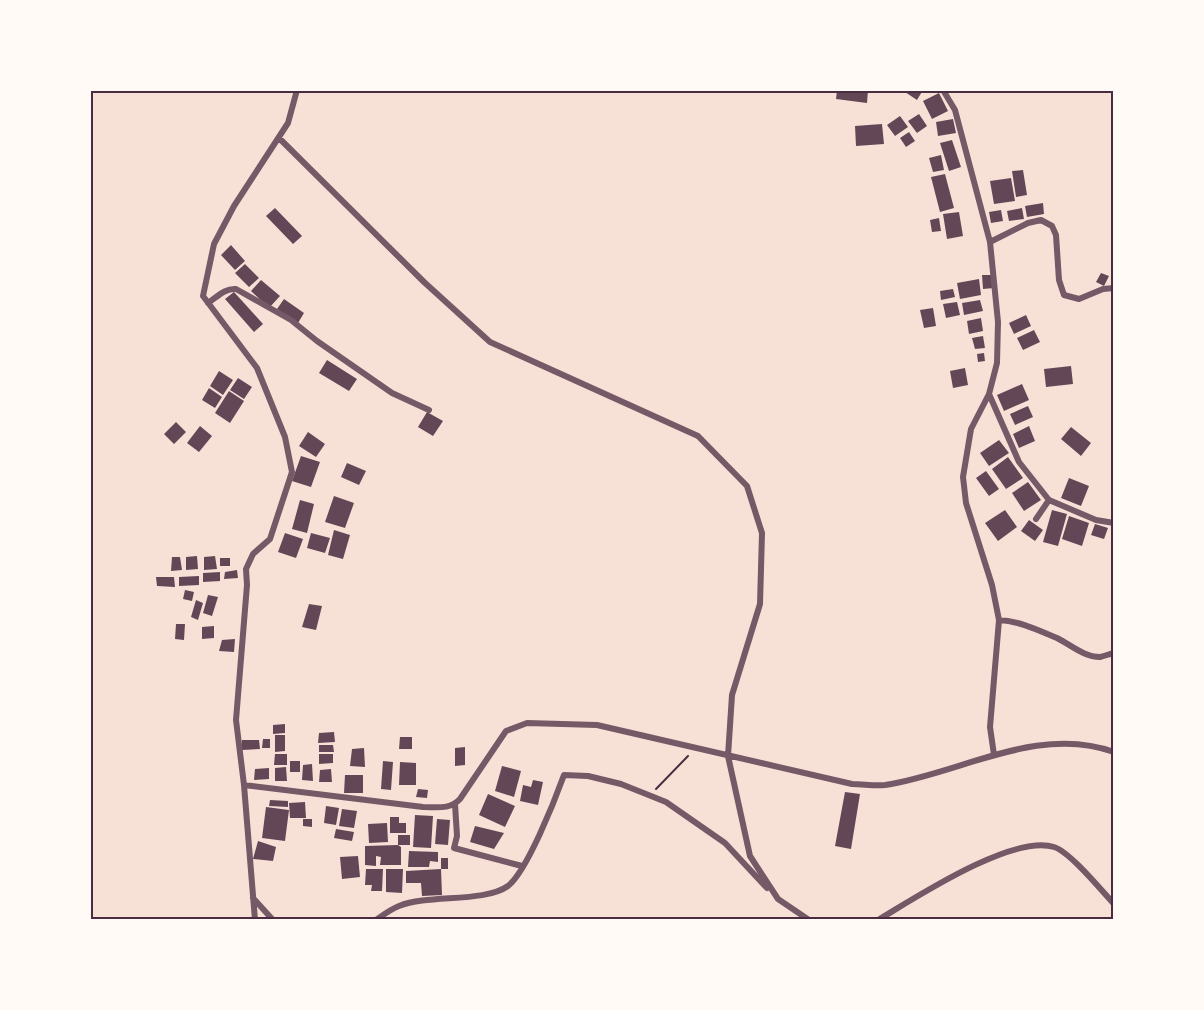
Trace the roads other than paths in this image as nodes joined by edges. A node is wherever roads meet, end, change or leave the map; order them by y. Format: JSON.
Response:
{"nodes":[{"id":1,"x":297,"y":90,"type":"edge"},
{"id":2,"x":943,"y":90,"type":"edge"},
{"id":3,"x":279,"y":138,"type":"junction"},
{"id":4,"x":990,"y":242,"type":"junction"},
{"id":5,"x":1114,"y":288,"type":"edge"},
{"id":6,"x":208,"y":303,"type":"junction"},
{"id":7,"x":989,"y":394,"type":"junction"},
{"id":8,"x":429,"y":410,"type":"dead end"},
{"id":9,"x":1049,"y":500,"type":"junction"},
{"id":10,"x":1036,"y":519,"type":"dead end"},
{"id":11,"x":1114,"y":523,"type":"edge"},
{"id":12,"x":999,"y":620,"type":"junction"},
{"id":13,"x":1114,"y":653,"type":"edge"},
{"id":14,"x":1114,"y":752,"type":"edge"},
{"id":15,"x":994,"y":755,"type":"junction"},
{"id":16,"x":728,"y":756,"type":"junction"},
{"id":17,"x":244,"y":785,"type":"junction"},
{"id":18,"x":455,"y":804,"type":"junction"},
{"id":19,"x":522,"y":866,"type":"junction"},
{"id":20,"x":253,"y":898,"type":"junction"},
{"id":21,"x":777,"y":899,"type":"junction"},
{"id":22,"x":1114,"y":904,"type":"edge"},
{"id":23,"x":255,"y":920,"type":"edge"},
{"id":24,"x":273,"y":920,"type":"edge"},
{"id":25,"x":376,"y":920,"type":"edge"},
{"id":26,"x":809,"y":920,"type":"edge"},
{"id":27,"x":878,"y":920,"type":"edge"}],
"edges":[{"from":1,"to":3,"type":"street"},
{"from":2,"to":4,"type":"street"},
{"from":3,"to":6,"type":"street"},
{"from":3,"to":16,"type":"street"},
{"from":4,"to":5,"type":"street"},
{"from":4,"to":7,"type":"street"},
{"from":6,"to":8,"type":"street"},
{"from":6,"to":17,"type":"street"},
{"from":7,"to":9,"type":"street"},
{"from":7,"to":12,"type":"street"},
{"from":9,"to":10,"type":"street"},
{"from":9,"to":11,"type":"street"},
{"from":12,"to":13,"type":"street"},
{"from":12,"to":15,"type":"street"},
{"from":14,"to":15,"type":"street"},
{"from":15,"to":16,"type":"street"},
{"from":16,"to":18,"type":"street"},
{"from":16,"to":21,"type":"street"},
{"from":17,"to":18,"type":"street"},
{"from":17,"to":20,"type":"street"},
{"from":18,"to":19,"type":"street"},
{"from":19,"to":21,"type":"street"},
{"from":19,"to":25,"type":"street"},
{"from":20,"to":23,"type":"street"},
{"from":20,"to":24,"type":"street"},
{"from":21,"to":26,"type":"street"},
{"from":22,"to":27,"type":"street"}]}
